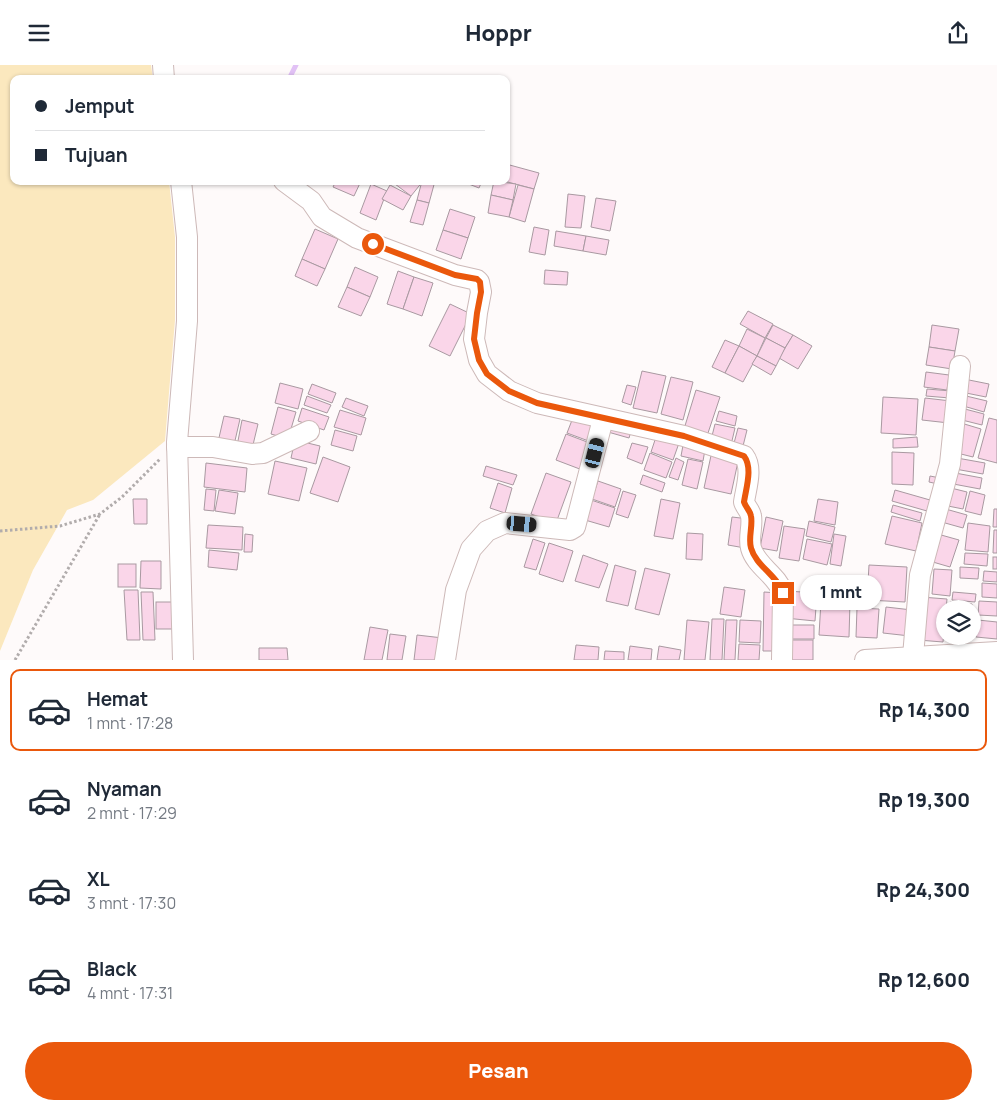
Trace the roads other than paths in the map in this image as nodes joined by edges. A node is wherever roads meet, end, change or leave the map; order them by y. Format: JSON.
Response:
{"nodes":[{"id":1,"x":181,"y":185,"type":"edge"},
{"id":2,"x":289,"y":185,"type":"edge"},
{"id":3,"x":960,"y":366,"type":"dead end"},
{"id":4,"x":603,"y":419,"type":"junction"},
{"id":5,"x":309,"y":431,"type":"dead end"},
{"id":6,"x":177,"y":444,"type":"junction"},
{"id":7,"x":997,"y":652,"type":"edge"},
{"id":8,"x":913,"y":656,"type":"junction"},
{"id":9,"x":183,"y":660,"type":"edge"},
{"id":10,"x":445,"y":660,"type":"edge"},
{"id":11,"x":782,"y":660,"type":"edge"},
{"id":12,"x":865,"y":660,"type":"edge"}],
"edges":[{"from":1,"to":6,"type":"street"},
{"from":2,"to":4,"type":"street"},
{"from":3,"to":8,"type":"street"},
{"from":4,"to":10,"type":"street"},
{"from":4,"to":11,"type":"street"},
{"from":5,"to":6,"type":"street"},
{"from":6,"to":9,"type":"street"},
{"from":7,"to":8,"type":"street"},
{"from":8,"to":12,"type":"street"}]}
